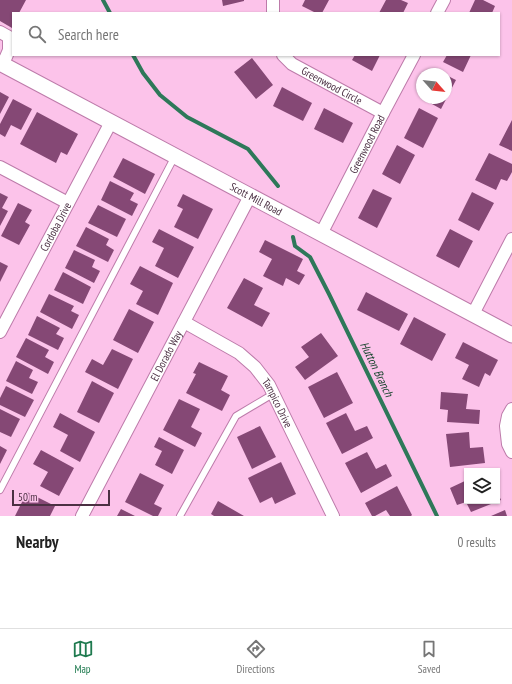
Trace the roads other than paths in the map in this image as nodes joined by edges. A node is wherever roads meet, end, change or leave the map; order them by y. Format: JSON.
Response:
{"nodes":[{"id":1,"x":273,"y":0,"type":"edge"},
{"id":2,"x":444,"y":0,"type":"edge"},
{"id":3,"x":273,"y":12,"type":"edge"},
{"id":4,"x":438,"y":12,"type":"edge"},
{"id":5,"x":0,"y":32,"type":"edge"},
{"id":6,"x":284,"y":56,"type":"edge"},
{"id":7,"x":413,"y":56,"type":"edge"},
{"id":8,"x":1,"y":64,"type":"edge"},
{"id":9,"x":383,"y":113,"type":"junction"},
{"id":10,"x":111,"y":122,"type":"junction"},
{"id":11,"x":175,"y":156,"type":"junction"},
{"id":12,"x":0,"y":168,"type":"edge"},
{"id":13,"x":250,"y":196,"type":"junction"},
{"id":14,"x":68,"y":203,"type":"junction"},
{"id":15,"x":321,"y":234,"type":"junction"},
{"id":16,"x":512,"y":239,"type":"edge"},
{"id":17,"x":473,"y":314,"type":"junction"},
{"id":18,"x":184,"y":322,"type":"junction"},
{"id":19,"x":0,"y":332,"type":"edge"},
{"id":20,"x":512,"y":335,"type":"edge"},
{"id":21,"x":273,"y":394,"type":"junction"},
{"id":22,"x":512,"y":409,"type":"edge"},
{"id":23,"x":512,"y":452,"type":"edge"},
{"id":24,"x":0,"y":490,"type":"edge"},
{"id":25,"x":329,"y":514,"type":"edge"},
{"id":26,"x":82,"y":516,"type":"edge"},
{"id":27,"x":180,"y":516,"type":"edge"}],
"edges":[{"from":1,"to":3,"type":"street"},
{"from":2,"to":4,"type":"street"},
{"from":5,"to":8,"type":"street"},
{"from":6,"to":9,"type":"street","name":"Greenwood Circle"},
{"from":7,"to":9,"type":"street","name":"Greenwood Road"},
{"from":8,"to":10,"type":"street","name":"Scott Mill Road"},
{"from":9,"to":15,"type":"street","name":"Greenwood Road"},
{"from":10,"to":11,"type":"street","name":"Scott Mill Road"},
{"from":10,"to":14,"type":"street","name":"Cordoba Drive"},
{"from":11,"to":13,"type":"street","name":"Scott Mill Road"},
{"from":11,"to":24,"type":"lane"},
{"from":12,"to":14,"type":"street"},
{"from":13,"to":15,"type":"street","name":"Scott Mill Road"},
{"from":13,"to":18,"type":"street","name":"El Dorado Way"},
{"from":14,"to":19,"type":"street","name":"Cordoba Drive"},
{"from":15,"to":17,"type":"street","name":"Scott Mill Road"},
{"from":16,"to":17,"type":"street"},
{"from":17,"to":20,"type":"street","name":"Scott Mill Road"},
{"from":18,"to":21,"type":"street","name":"Tampico Drive"},
{"from":18,"to":26,"type":"street","name":"El Dorado Way"},
{"from":21,"to":25,"type":"street","name":"Tampico Drive"},
{"from":21,"to":27,"type":"lane"},
{"from":22,"to":23,"type":"street"}]}
